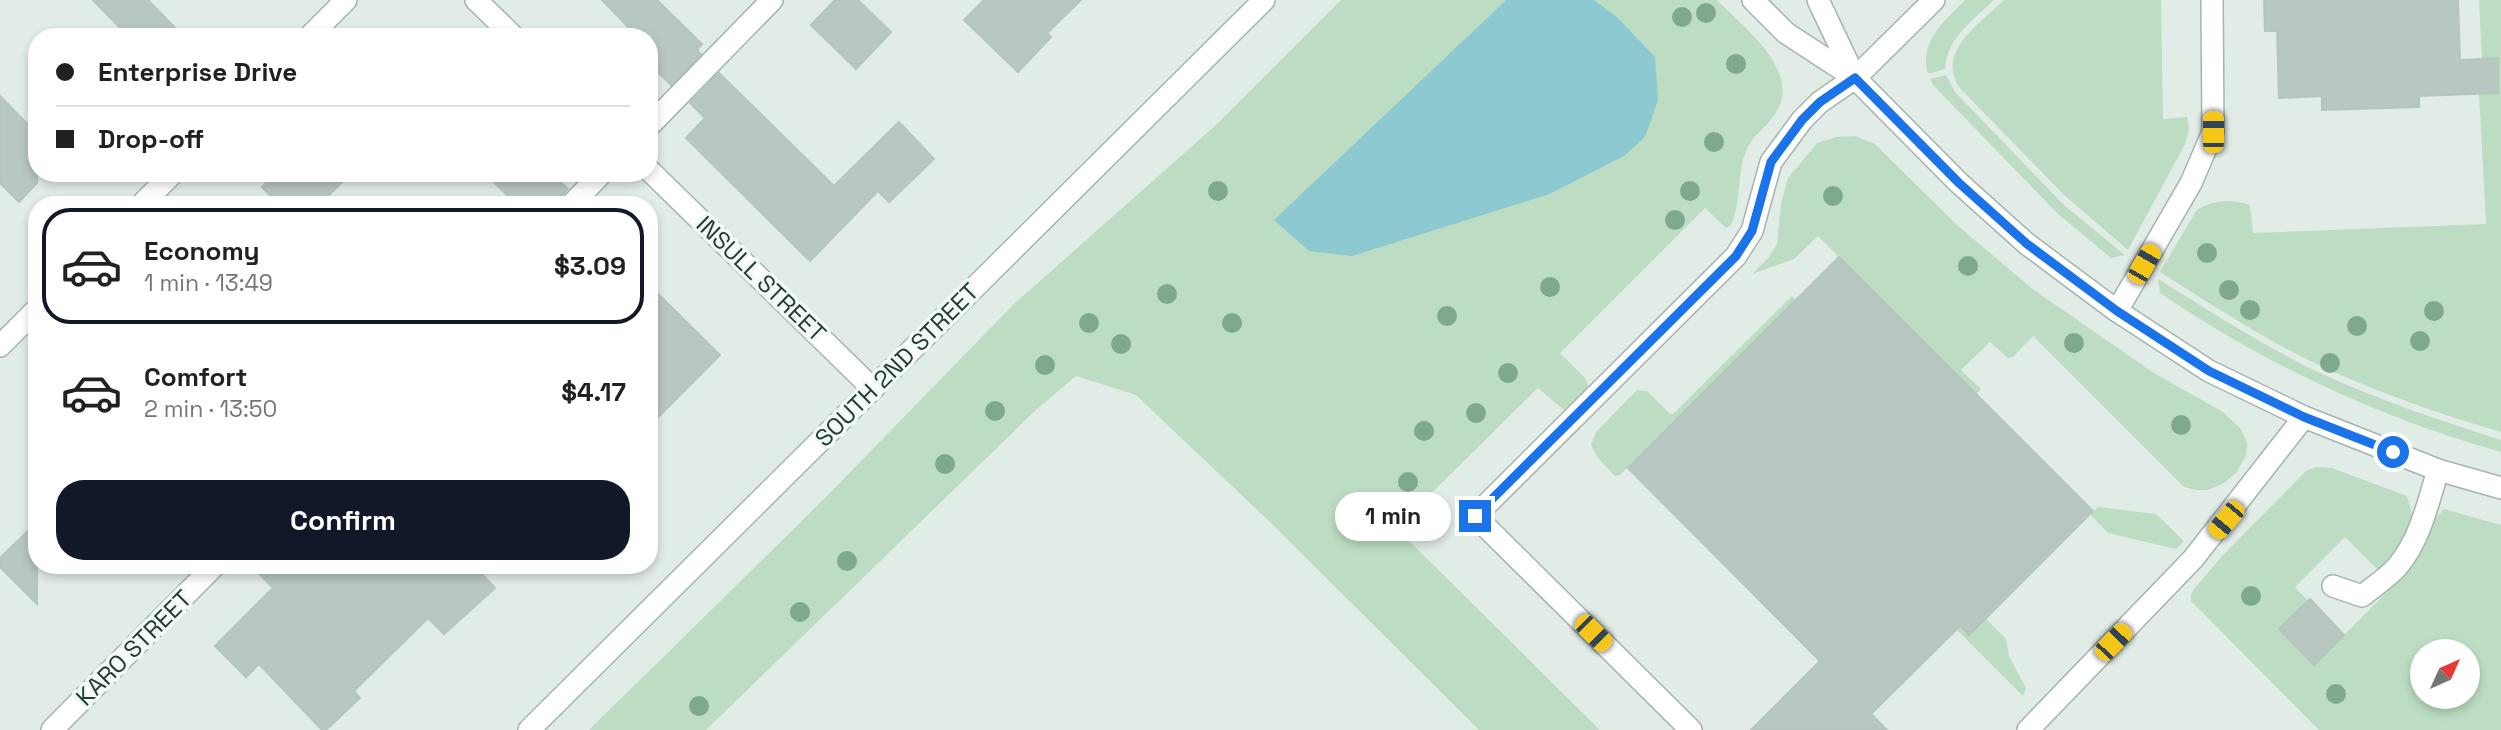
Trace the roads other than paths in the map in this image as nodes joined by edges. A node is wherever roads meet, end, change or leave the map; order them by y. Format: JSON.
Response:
{"nodes":[{"id":1,"x":346,"y":0,"type":"edge"},
{"id":2,"x":476,"y":0,"type":"edge"},
{"id":3,"x":772,"y":0,"type":"edge"},
{"id":4,"x":1264,"y":0,"type":"edge"},
{"id":5,"x":1753,"y":0,"type":"edge"},
{"id":6,"x":1818,"y":0,"type":"edge"},
{"id":7,"x":1934,"y":0,"type":"edge"},
{"id":8,"x":2213,"y":0,"type":"edge"},
{"id":9,"x":318,"y":28,"type":"edge"},
{"id":10,"x":505,"y":28,"type":"edge"},
{"id":11,"x":1855,"y":78,"type":"junction"},
{"id":12,"x":658,"y":117,"type":"edge"},
{"id":13,"x":658,"y":179,"type":"edge"},
{"id":14,"x":164,"y":182,"type":"edge"},
{"id":15,"x":593,"y":182,"type":"edge"},
{"id":16,"x":150,"y":196,"type":"edge"},
{"id":17,"x":580,"y":196,"type":"edge"},
{"id":18,"x":2117,"y":311,"type":"junction"},
{"id":19,"x":28,"y":318,"type":"edge"},
{"id":20,"x":0,"y":346,"type":"edge"},
{"id":21,"x":873,"y":389,"type":"junction"},
{"id":22,"x":2304,"y":417,"type":"junction"},
{"id":23,"x":2438,"y":470,"type":"junction"},
{"id":24,"x":2501,"y":488,"type":"edge"},
{"id":25,"x":206,"y":574,"type":"edge"},
{"id":26,"x":2333,"y":586,"type":"dead end"},
{"id":27,"x":52,"y":730,"type":"edge"},
{"id":28,"x":529,"y":730,"type":"edge"},
{"id":29,"x":1691,"y":730,"type":"edge"},
{"id":30,"x":2028,"y":730,"type":"edge"}],
"edges":[{"from":1,"to":9,"type":"street"},
{"from":2,"to":10,"type":"street"},
{"from":3,"to":12,"type":"street"},
{"from":4,"to":21,"type":"street","name":"SOUTH 2ND STREET"},
{"from":5,"to":11,"type":"street"},
{"from":6,"to":11,"type":"street"},
{"from":7,"to":11,"type":"street"},
{"from":8,"to":18,"type":"street"},
{"from":11,"to":18,"type":"street"},
{"from":11,"to":29,"type":"street"},
{"from":13,"to":21,"type":"street","name":"INSULL STREET"},
{"from":14,"to":16,"type":"street"},
{"from":15,"to":17,"type":"street"},
{"from":18,"to":22,"type":"street"},
{"from":19,"to":20,"type":"street"},
{"from":21,"to":28,"type":"street","name":"SOUTH 2ND STREET"},
{"from":22,"to":23,"type":"street"},
{"from":22,"to":30,"type":"street"},
{"from":23,"to":24,"type":"street"},
{"from":23,"to":26,"type":"street"},
{"from":25,"to":27,"type":"street","name":"KARO STREET"}]}
